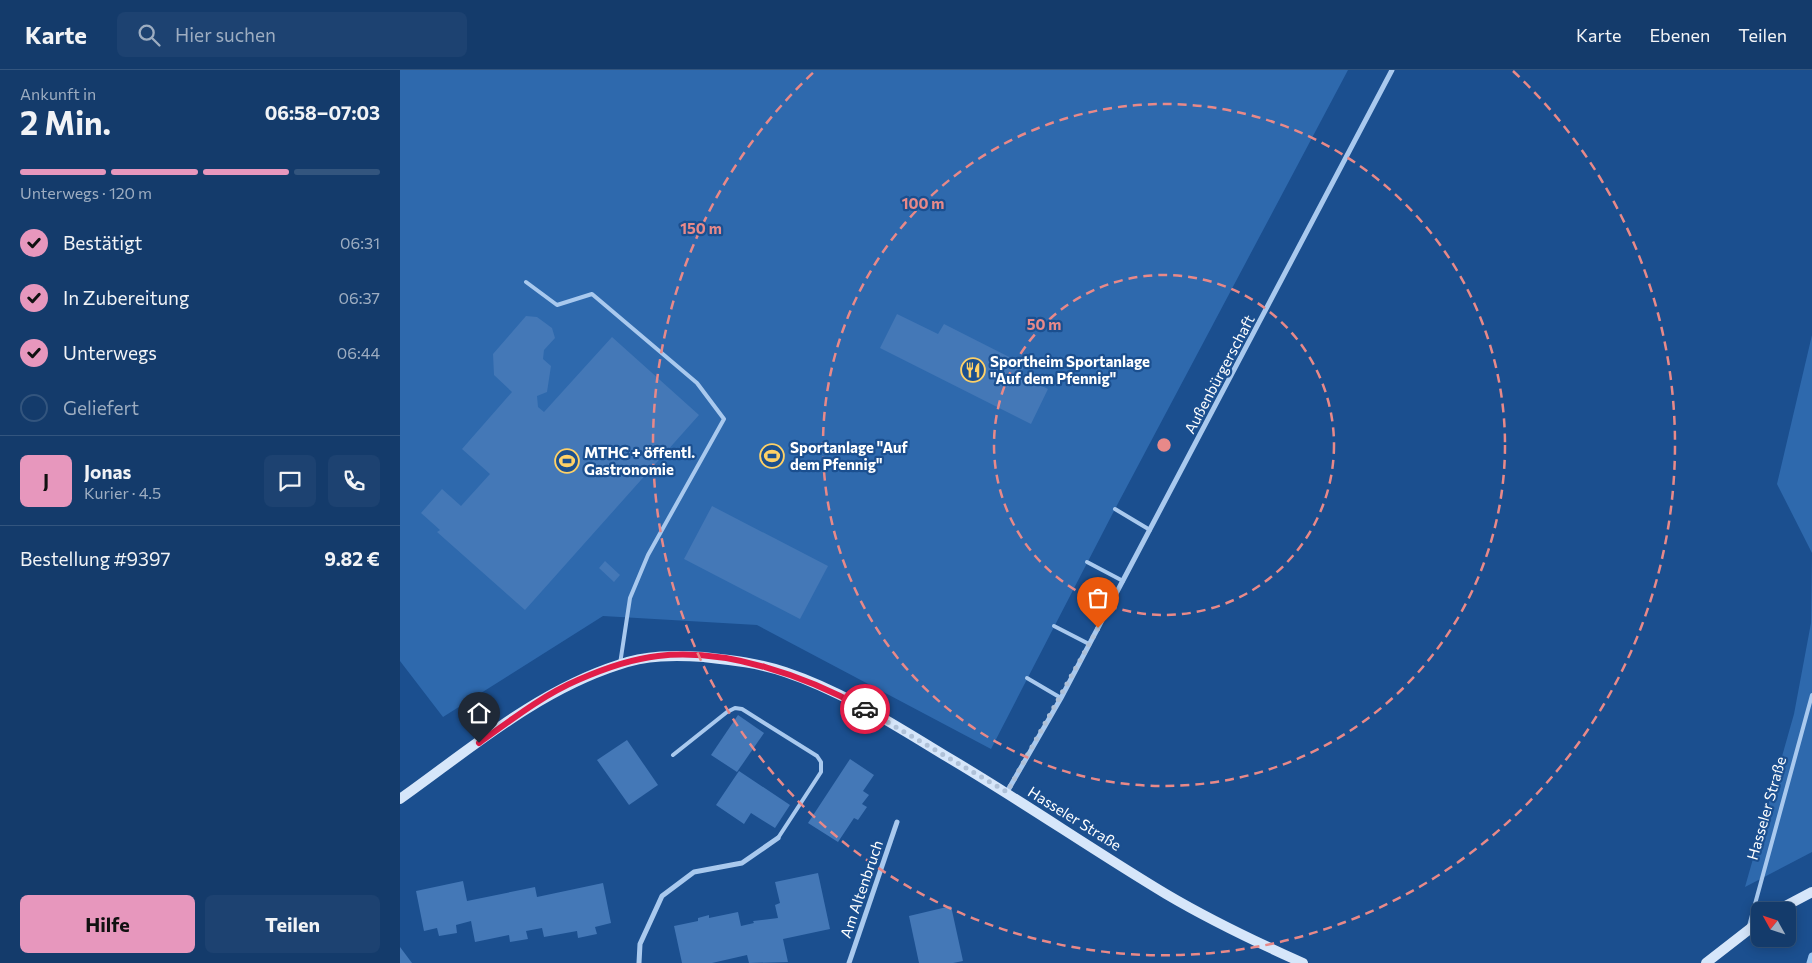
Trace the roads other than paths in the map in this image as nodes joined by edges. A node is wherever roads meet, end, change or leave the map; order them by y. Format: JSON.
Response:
{"nodes":[{"id":1,"x":1392,"y":70,"type":"edge"},
{"id":2,"x":526,"y":282,"type":"dead end"},
{"id":3,"x":1115,"y":509,"type":"dead end"},
{"id":4,"x":1150,"y":530,"type":"junction"},
{"id":5,"x":1088,"y":562,"type":"dead end"},
{"id":6,"x":1123,"y":581,"type":"junction"},
{"id":7,"x":1054,"y":626,"type":"dead end"},
{"id":8,"x":1089,"y":644,"type":"junction"},
{"id":9,"x":620,"y":664,"type":"junction"},
{"id":10,"x":1027,"y":678,"type":"dead end"},
{"id":11,"x":1812,"y":695,"type":"edge"},
{"id":12,"x":1061,"y":698,"type":"junction"},
{"id":13,"x":673,"y":755,"type":"dead end"},
{"id":14,"x":1007,"y":792,"type":"junction"},
{"id":15,"x":400,"y":798,"type":"edge"},
{"id":16,"x":897,"y":822,"type":"dead end"},
{"id":17,"x":778,"y":838,"type":"joint"},
{"id":18,"x":1812,"y":892,"type":"edge"},
{"id":19,"x":1793,"y":902,"type":"edge"},
{"id":20,"x":1751,"y":927,"type":"edge"},
{"id":21,"x":1748,"y":929,"type":"junction"},
{"id":22,"x":639,"y":963,"type":"edge"},
{"id":23,"x":849,"y":963,"type":"edge"},
{"id":24,"x":1303,"y":963,"type":"edge"},
{"id":25,"x":1706,"y":963,"type":"edge"}],
"edges":[{"from":1,"to":4,"type":"street","name":"Außenbürgerschaft"},
{"from":2,"to":9,"type":"lane"},
{"from":3,"to":4,"type":"lane"},
{"from":4,"to":6,"type":"street","name":"Außenbürgerschaft"},
{"from":5,"to":6,"type":"lane"},
{"from":6,"to":8,"type":"street","name":"Außenbürgerschaft"},
{"from":7,"to":8,"type":"lane"},
{"from":8,"to":12,"type":"street","name":"Außenbürgerschaft"},
{"from":9,"to":14,"type":"main road","name":"Hasseler Straße"},
{"from":9,"to":15,"type":"main road","name":"Hasseler Straße"},
{"from":10,"to":12,"type":"lane"},
{"from":11,"to":21,"type":"lane","name":"Hasseler Straße"},
{"from":12,"to":14,"type":"street","name":"Außenbürgerschaft"},
{"from":13,"to":17,"type":"lane"},
{"from":14,"to":24,"type":"main road","name":"Hasseler Straße"},
{"from":16,"to":23,"type":"street","name":"Am Altenbruch"},
{"from":17,"to":22,"type":"street"},
{"from":18,"to":19,"type":"main road"},
{"from":20,"to":21,"type":"main road"},
{"from":21,"to":25,"type":"main road"}]}
